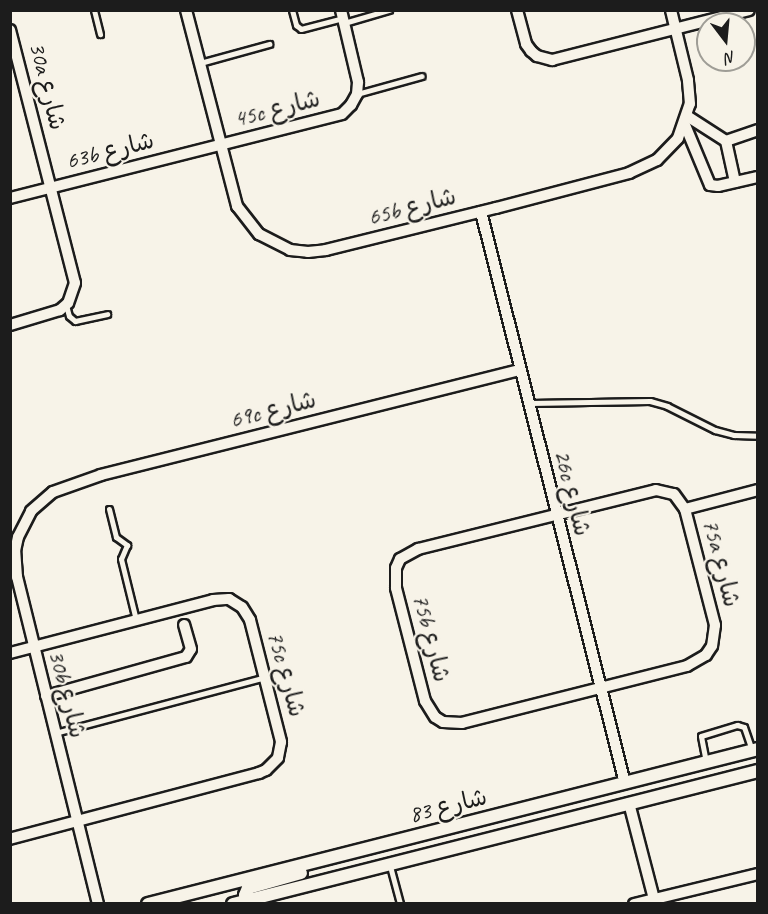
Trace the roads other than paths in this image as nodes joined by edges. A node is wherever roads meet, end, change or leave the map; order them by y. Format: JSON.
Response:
{"nodes":[{"id":1,"x":94,"y":10,"type":"edge"},
{"id":2,"x":186,"y":10,"type":"edge"},
{"id":3,"x":292,"y":10,"type":"edge"},
{"id":4,"x":389,"y":10,"type":"edge"},
{"id":5,"x":517,"y":10,"type":"edge"},
{"id":6,"x":671,"y":10,"type":"edge"},
{"id":7,"x":748,"y":10,"type":"edge"},
{"id":8,"x":343,"y":17,"type":"edge"},
{"id":9,"x":676,"y":29,"type":"junction"},
{"id":10,"x":10,"y":30,"type":"edge"},
{"id":11,"x":100,"y":34,"type":"dead end"},
{"id":12,"x":269,"y":44,"type":"dead end"},
{"id":13,"x":200,"y":63,"type":"junction"},
{"id":14,"x":422,"y":76,"type":"dead end"},
{"id":15,"x":357,"y":94,"type":"junction"},
{"id":16,"x":686,"y":121,"type":"junction"},
{"id":17,"x":758,"y":130,"type":"edge"},
{"id":18,"x":726,"y":141,"type":"junction"},
{"id":19,"x":220,"y":145,"type":"junction"},
{"id":20,"x":758,"y":177,"type":"edge"},
{"id":21,"x":735,"y":182,"type":"junction"},
{"id":22,"x":51,"y":187,"type":"junction"},
{"id":23,"x":10,"y":198,"type":"edge"},
{"id":24,"x":481,"y":212,"type":"junction"},
{"id":25,"x":66,"y":305,"type":"junction"},
{"id":26,"x":107,"y":314,"type":"dead end"},
{"id":27,"x":10,"y":325,"type":"edge"},
{"id":28,"x":519,"y":370,"type":"junction"},
{"id":29,"x":527,"y":403,"type":"junction"},
{"id":30,"x":758,"y":436,"type":"edge"},
{"id":31,"x":758,"y":490,"type":"edge"},
{"id":32,"x":41,"y":500,"type":"joint"},
{"id":33,"x":685,"y":509,"type":"junction"},
{"id":34,"x":109,"y":510,"type":"dead end"},
{"id":35,"x":556,"y":514,"type":"junction"},
{"id":36,"x":16,"y":596,"type":"edge"},
{"id":37,"x":136,"y":620,"type":"junction"},
{"id":38,"x":184,"y":625,"type":"dead end"},
{"id":39,"x":33,"y":647,"type":"junction"},
{"id":40,"x":10,"y":653,"type":"edge"},
{"id":41,"x":265,"y":677,"type":"junction"},
{"id":42,"x":601,"y":689,"type":"junction"},
{"id":43,"x":46,"y":696,"type":"junction"},
{"id":44,"x":56,"y":733,"type":"junction"},
{"id":45,"x":755,"y":749,"type":"edge"},
{"id":46,"x":706,"y":762,"type":"junction"},
{"id":47,"x":758,"y":771,"type":"edge"},
{"id":48,"x":625,"y":783,"type":"junction"},
{"id":49,"x":629,"y":804,"type":"junction"},
{"id":50,"x":77,"y":822,"type":"junction"},
{"id":51,"x":10,"y":839,"type":"edge"},
{"id":52,"x":327,"y":858,"type":"junction"},
{"id":53,"x":390,"y":864,"type":"junction"},
{"id":54,"x":758,"y":874,"type":"edge"},
{"id":55,"x":251,"y":899,"type":"junction"},
{"id":56,"x":654,"y":901,"type":"edge"},
{"id":57,"x":98,"y":903,"type":"edge"},
{"id":58,"x":148,"y":903,"type":"edge"},
{"id":59,"x":233,"y":903,"type":"edge"},
{"id":60,"x":400,"y":903,"type":"edge"},
{"id":61,"x":634,"y":903,"type":"edge"}],
"edges":[{"from":1,"to":11,"type":"lane"},
{"from":2,"to":13,"type":"street","name":"65b شارع"},
{"from":3,"to":8,"type":"lane"},
{"from":4,"to":8,"type":"lane"},
{"from":5,"to":9,"type":"street"},
{"from":6,"to":9,"type":"street"},
{"from":7,"to":9,"type":"street"},
{"from":8,"to":15,"type":"street"},
{"from":9,"to":16,"type":"street"},
{"from":10,"to":22,"type":"street","name":"30a شارع"},
{"from":12,"to":13,"type":"lane"},
{"from":13,"to":19,"type":"street","name":"65b شارع"},
{"from":14,"to":15,"type":"lane"},
{"from":15,"to":19,"type":"street","name":"45c شارع"},
{"from":16,"to":18,"type":"street"},
{"from":16,"to":21,"type":"street"},
{"from":16,"to":24,"type":"street","name":"65b شارع"},
{"from":17,"to":18,"type":"street"},
{"from":18,"to":21,"type":"street"},
{"from":19,"to":22,"type":"street","name":"63b شارع"},
{"from":19,"to":24,"type":"street","name":"65b شارع"},
{"from":20,"to":21,"type":"street"},
{"from":22,"to":23,"type":"street","name":"63b شارع"},
{"from":22,"to":25,"type":"street","name":"30a شارع"},
{"from":24,"to":28,"type":"street","name":"26c شارع"},
{"from":25,"to":26,"type":"lane"},
{"from":25,"to":27,"type":"street"},
{"from":28,"to":29,"type":"street","name":"26c شارع"},
{"from":28,"to":32,"type":"street","name":"69c شارع"},
{"from":29,"to":30,"type":"lane"},
{"from":29,"to":35,"type":"street","name":"26c شارع"},
{"from":31,"to":33,"type":"street"},
{"from":32,"to":36,"type":"street","name":"30b شارع"},
{"from":33,"to":35,"type":"street","name":"75a شارع"},
{"from":33,"to":42,"type":"street","name":"75a شارع"},
{"from":34,"to":37,"type":"lane"},
{"from":35,"to":42,"type":"street","name":"26c شارع"},
{"from":35,"to":42,"type":"street","name":"75b شارع"},
{"from":36,"to":39,"type":"street","name":"30b شارع"},
{"from":37,"to":39,"type":"street","name":"75c شارع"},
{"from":37,"to":41,"type":"street","name":"75c شارع"},
{"from":38,"to":43,"type":"street"},
{"from":39,"to":40,"type":"street","name":"75c شارع"},
{"from":39,"to":43,"type":"street","name":"30b شارع"},
{"from":41,"to":44,"type":"lane"},
{"from":41,"to":50,"type":"street","name":"75c شارع"},
{"from":42,"to":48,"type":"street","name":"26c شارع"},
{"from":43,"to":44,"type":"street","name":"30b شارع"},
{"from":44,"to":50,"type":"street","name":"30b شارع"},
{"from":45,"to":46,"type":"street","name":"شارع 83"},
{"from":45,"to":46,"type":"lane"},
{"from":46,"to":48,"type":"street","name":"شارع 83"},
{"from":47,"to":49,"type":"street","name":"شارع 83"},
{"from":48,"to":52,"type":"street","name":"شارع 83"},
{"from":49,"to":53,"type":"street","name":"شارع 83"},
{"from":49,"to":56,"type":"street"},
{"from":50,"to":51,"type":"street","name":"75c شارع"},
{"from":50,"to":57,"type":"street","name":"30b شارع"},
{"from":52,"to":55,"type":"street"},
{"from":52,"to":58,"type":"street","name":"شارع 83"},
{"from":53,"to":55,"type":"street","name":"شارع 83"},
{"from":53,"to":60,"type":"lane"},
{"from":54,"to":56,"type":"street"},
{"from":55,"to":59,"type":"street","name":"شارع 83"},
{"from":56,"to":61,"type":"street"}]}
